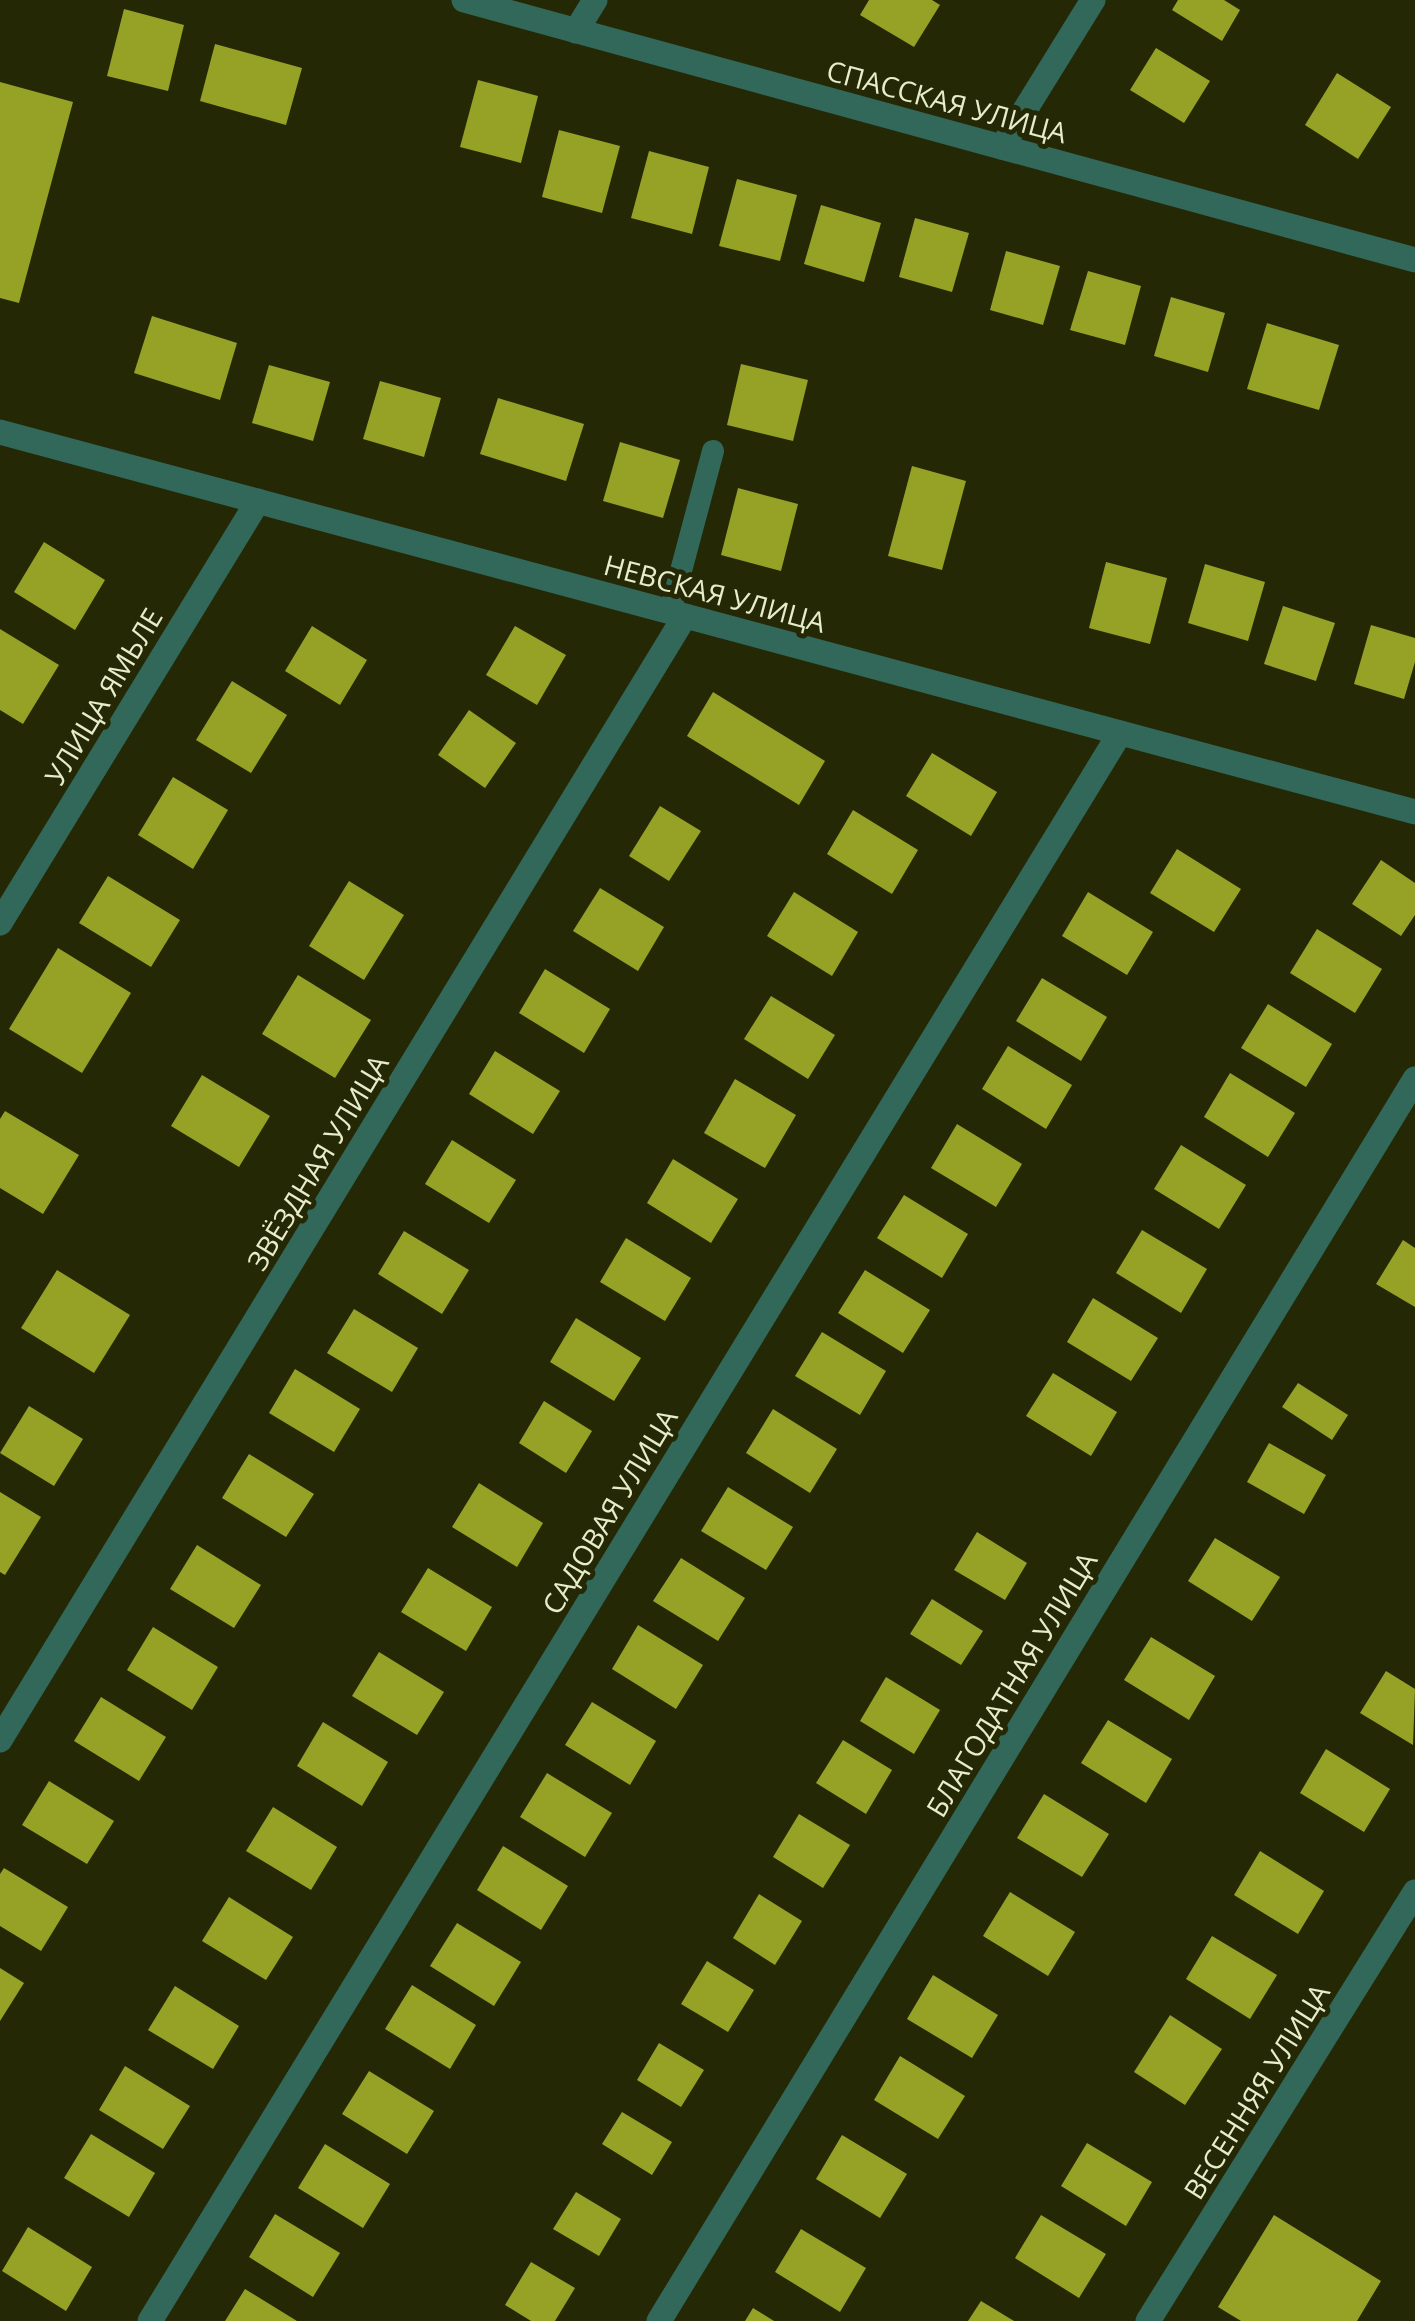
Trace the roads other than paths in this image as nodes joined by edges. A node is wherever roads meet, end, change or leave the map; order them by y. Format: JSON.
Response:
{"nodes":[{"id":1,"x":464,"y":0,"type":"edge"},
{"id":2,"x":595,"y":0,"type":"edge"},
{"id":3,"x":1093,"y":0,"type":"edge"},
{"id":4,"x":576,"y":30,"type":"junction"},
{"id":5,"x":1002,"y":147,"type":"junction"},
{"id":6,"x":1415,"y":260,"type":"edge"},
{"id":7,"x":0,"y":432,"type":"edge"},
{"id":8,"x":713,"y":451,"type":"dead end"},
{"id":9,"x":258,"y":501,"type":"junction"},
{"id":10,"x":677,"y":614,"type":"junction"},
{"id":11,"x":1120,"y":733,"type":"junction"},
{"id":12,"x":1415,"y":812,"type":"edge"},
{"id":13,"x":0,"y":923,"type":"edge"},
{"id":14,"x":1415,"y":1079,"type":"edge"},
{"id":15,"x":0,"y":1740,"type":"edge"},
{"id":16,"x":1415,"y":1892,"type":"edge"},
{"id":17,"x":150,"y":2321,"type":"edge"},
{"id":18,"x":659,"y":2321,"type":"edge"},
{"id":19,"x":1148,"y":2321,"type":"edge"}],
"edges":[{"from":1,"to":4,"type":"street","name":"СПАССКАЯ УЛИЦА"},
{"from":2,"to":4,"type":"street"},
{"from":3,"to":5,"type":"street"},
{"from":4,"to":5,"type":"street","name":"СПАССКАЯ УЛИЦА"},
{"from":5,"to":6,"type":"street","name":"СПАССКАЯ УЛИЦА"},
{"from":7,"to":9,"type":"street","name":"НЕВСКАЯ УЛИЦА"},
{"from":8,"to":10,"type":"lane"},
{"from":9,"to":10,"type":"street","name":"НЕВСКАЯ УЛИЦА"},
{"from":9,"to":13,"type":"street","name":"УЛИЦА ЯМЬЛЕ"},
{"from":10,"to":11,"type":"street","name":"НЕВСКАЯ УЛИЦА"},
{"from":10,"to":15,"type":"street","name":"ЗВЁЗДНАЯ УЛИЦА"},
{"from":11,"to":12,"type":"street","name":"НЕВСКАЯ УЛИЦА"},
{"from":11,"to":17,"type":"street","name":"САДОВАЯ УЛИЦА"},
{"from":14,"to":18,"type":"street","name":"БЛАГОДАТНАЯ УЛИЦА"},
{"from":16,"to":19,"type":"street","name":"ВЕСЕННЯЯ УЛИЦА"}]}
